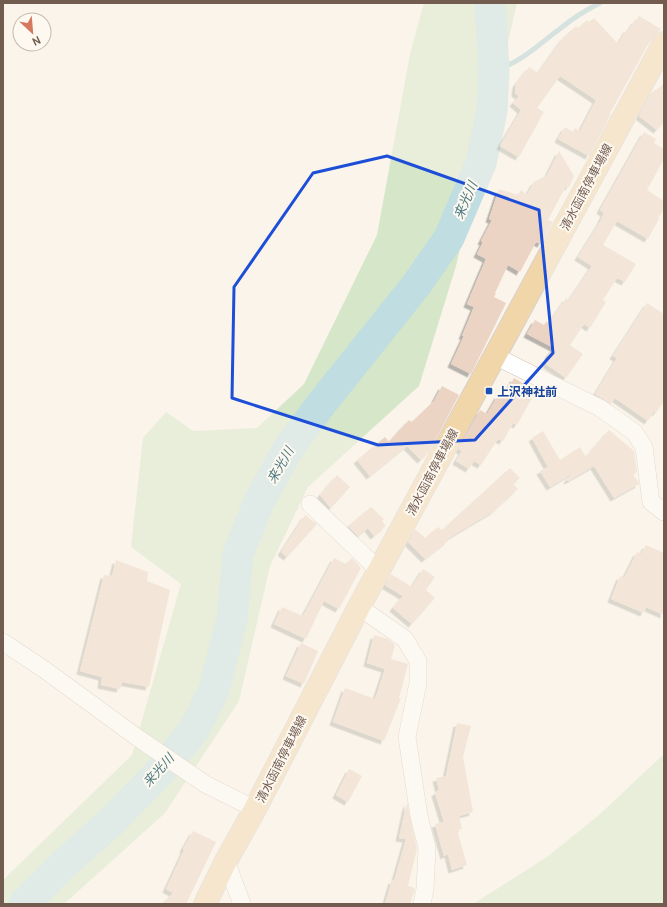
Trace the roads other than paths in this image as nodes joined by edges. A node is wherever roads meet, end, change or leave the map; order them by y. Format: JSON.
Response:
{"nodes":[{"id":1,"x":664,"y":43,"type":"edge"},
{"id":2,"x":495,"y":356,"type":"junction"},
{"id":3,"x":310,"y":504,"type":"dead end"},
{"id":4,"x":664,"y":512,"type":"edge"},
{"id":5,"x":379,"y":570,"type":"junction"},
{"id":6,"x":359,"y":607,"type":"junction"},
{"id":7,"x":3,"y":642,"type":"edge"},
{"id":8,"x":255,"y":809,"type":"junction"},
{"id":9,"x":226,"y":861,"type":"junction"},
{"id":10,"x":205,"y":904,"type":"edge"},
{"id":11,"x":242,"y":904,"type":"edge"},
{"id":12,"x":422,"y":904,"type":"edge"}],
"edges":[{"from":1,"to":2,"type":"main road","name":"清水函南停車場線"},
{"from":2,"to":4,"type":"street"},
{"from":2,"to":5,"type":"main road","name":"清水函南停車場線"},
{"from":3,"to":5,"type":"street"},
{"from":5,"to":6,"type":"main road","name":"清水函南停車場線"},
{"from":6,"to":8,"type":"main road","name":"清水函南停車場線"},
{"from":6,"to":12,"type":"street"},
{"from":7,"to":8,"type":"street"},
{"from":8,"to":9,"type":"main road","name":"清水函南停車場線"},
{"from":9,"to":10,"type":"main road","name":"清水函南停車場線"},
{"from":9,"to":11,"type":"street"}]}
